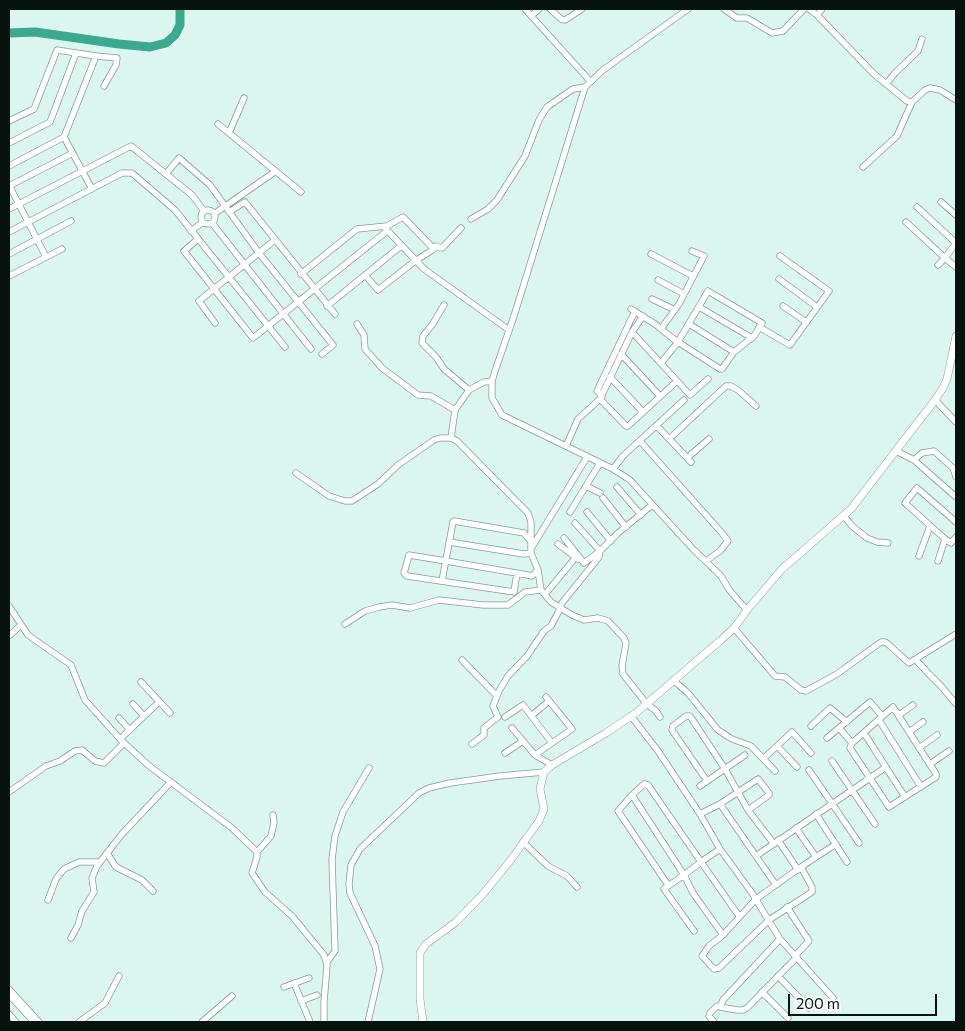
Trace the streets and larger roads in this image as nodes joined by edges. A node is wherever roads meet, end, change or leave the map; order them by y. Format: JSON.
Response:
{"nodes":[{"id":1,"x":524,"y":9,"type":"edge"},
{"id":2,"x":539,"y":9,"type":"edge"},
{"id":3,"x":550,"y":9,"type":"edge"},
{"id":4,"x":582,"y":9,"type":"edge"},
{"id":5,"x":688,"y":9,"type":"edge"},
{"id":6,"x":724,"y":9,"type":"edge"},
{"id":7,"x":804,"y":9,"type":"edge"},
{"id":8,"x":809,"y":9,"type":"edge"},
{"id":9,"x":822,"y":9,"type":"edge"},
{"id":10,"x":817,"y":15,"type":"junction"},
{"id":11,"x":531,"y":16,"type":"junction"},
{"id":12,"x":922,"y":39,"type":"dead end"},
{"id":13,"x":76,"y":53,"type":"junction"},
{"id":14,"x":96,"y":56,"type":"junction"},
{"id":15,"x":590,"y":81,"type":"junction"},
{"id":16,"x":886,"y":84,"type":"junction"},
{"id":17,"x":104,"y":86,"type":"dead end"},
{"id":18,"x":585,"y":87,"type":"junction"},
{"id":19,"x":244,"y":98,"type":"dead end"},
{"id":20,"x":956,"y":100,"type":"edge"},
{"id":21,"x":912,"y":102,"type":"junction"},
{"id":22,"x":9,"y":121,"type":"edge"},
{"id":23,"x":218,"y":124,"type":"dead end"},
{"id":24,"x":229,"y":133,"type":"junction"},
{"id":25,"x":64,"y":137,"type":"junction"},
{"id":26,"x":9,"y":143,"type":"edge"},
{"id":27,"x":73,"y":153,"type":"junction"},
{"id":28,"x":9,"y":166,"type":"edge"},
{"id":29,"x":863,"y":167,"type":"dead end"},
{"id":30,"x":82,"y":171,"type":"junction"},
{"id":31,"x":276,"y":171,"type":"junction"},
{"id":32,"x":166,"y":174,"type":"junction"},
{"id":33,"x":9,"y":186,"type":"edge"},
{"id":34,"x":92,"y":189,"type":"junction"},
{"id":35,"x":301,"y":192,"type":"dead end"},
{"id":36,"x":941,"y":202,"type":"dead end"},
{"id":37,"x":19,"y":204,"type":"junction"},
{"id":38,"x":224,"y":206,"type":"junction"},
{"id":39,"x":917,"y":207,"type":"dead end"},
{"id":40,"x":9,"y":209,"type":"edge"},
{"id":41,"x":204,"y":211,"type":"junction"},
{"id":42,"x":229,"y":212,"type":"junction"},
{"id":43,"x":214,"y":214,"type":"junction"},
{"id":44,"x":956,"y":215,"type":"edge"},
{"id":45,"x":470,"y":219,"type":"dead end"},
{"id":46,"x":72,"y":221,"type":"dead end"},
{"id":47,"x":28,"y":222,"type":"junction"},
{"id":48,"x":203,"y":222,"type":"junction"},
{"id":49,"x":906,"y":222,"type":"dead end"},
{"id":50,"x":212,"y":224,"type":"junction"},
{"id":51,"x":460,"y":228,"type":"dead end"},
{"id":52,"x":386,"y":229,"type":"junction"},
{"id":53,"x":191,"y":231,"type":"junction"},
{"id":54,"x":9,"y":232,"type":"edge"},
{"id":55,"x":37,"y":239,"type":"junction"},
{"id":56,"x":198,"y":239,"type":"junction"},
{"id":57,"x":275,"y":240,"type":"junction"},
{"id":58,"x":401,"y":246,"type":"junction"},
{"id":59,"x":62,"y":249,"type":"dead end"},
{"id":60,"x":434,"y":250,"type":"junction"},
{"id":61,"x":692,"y":251,"type":"dead end"},
{"id":62,"x":259,"y":253,"type":"junction"},
{"id":63,"x":9,"y":254,"type":"edge"},
{"id":64,"x":651,"y":254,"type":"dead end"},
{"id":65,"x":780,"y":256,"type":"dead end"},
{"id":66,"x":46,"y":257,"type":"junction"},
{"id":67,"x":945,"y":258,"type":"junction"},
{"id":68,"x":415,"y":261,"type":"junction"},
{"id":69,"x":245,"y":264,"type":"junction"},
{"id":70,"x":938,"y":265,"type":"dead end"},
{"id":71,"x":956,"y":267,"type":"edge"},
{"id":72,"x":302,"y":274,"type":"junction"},
{"id":73,"x":365,"y":275,"type":"junction"},
{"id":74,"x":9,"y":276,"type":"edge"},
{"id":75,"x":693,"y":276,"type":"junction"},
{"id":76,"x":229,"y":277,"type":"junction"},
{"id":77,"x":779,"y":279,"type":"dead end"},
{"id":78,"x":658,"y":280,"type":"dead end"},
{"id":79,"x":214,"y":289,"type":"junction"},
{"id":80,"x":314,"y":290,"type":"junction"},
{"id":81,"x":684,"y":294,"type":"junction"},
{"id":82,"x":652,"y":299,"type":"dead end"},
{"id":83,"x":298,"y":302,"type":"junction"},
{"id":84,"x":444,"y":305,"type":"dead end"},
{"id":85,"x":328,"y":306,"type":"junction"},
{"id":86,"x":784,"y":306,"type":"dead end"},
{"id":87,"x":699,"y":307,"type":"junction"},
{"id":88,"x":817,"y":307,"type":"junction"},
{"id":89,"x":675,"y":310,"type":"junction"},
{"id":90,"x":283,"y":314,"type":"junction"},
{"id":91,"x":335,"y":314,"type":"dead end"},
{"id":92,"x":643,"y":316,"type":"junction"},
{"id":93,"x":806,"y":322,"type":"junction"},
{"id":94,"x":216,"y":323,"type":"dead end"},
{"id":95,"x":357,"y":324,"type":"dead end"},
{"id":96,"x":688,"y":324,"type":"junction"},
{"id":97,"x":268,"y":326,"type":"junction"},
{"id":98,"x":759,"y":327,"type":"junction"},
{"id":99,"x":510,"y":330,"type":"junction"},
{"id":100,"x":661,"y":330,"type":"junction"},
{"id":101,"x":632,"y":332,"type":"junction"},
{"id":102,"x":956,"y":336,"type":"edge"},
{"id":103,"x":752,"y":338,"type":"junction"},
{"id":104,"x":678,"y":342,"type":"junction"},
{"id":105,"x":285,"y":348,"type":"dead end"},
{"id":106,"x":311,"y":349,"type":"dead end"},
{"id":107,"x":955,"y":349,"type":"edge"},
{"id":108,"x":734,"y":352,"type":"junction"},
{"id":109,"x":322,"y":354,"type":"dead end"},
{"id":110,"x":621,"y":354,"type":"junction"},
{"id":111,"x":660,"y":363,"type":"junction"},
{"id":112,"x":610,"y":377,"type":"junction"},
{"id":113,"x":708,"y":379,"type":"dead end"},
{"id":114,"x":492,"y":381,"type":"junction"},
{"id":115,"x":677,"y":381,"type":"junction"},
{"id":116,"x":602,"y":387,"type":"junction"},
{"id":117,"x":468,"y":390,"type":"junction"},
{"id":118,"x":660,"y":396,"type":"junction"},
{"id":119,"x":601,"y":398,"type":"junction"},
{"id":120,"x":684,"y":400,"type":"dead end"},
{"id":121,"x":935,"y":400,"type":"junction"},
{"id":122,"x":756,"y":406,"type":"dead end"},
{"id":123,"x":455,"y":410,"type":"junction"},
{"id":124,"x":643,"y":412,"type":"junction"},
{"id":125,"x":956,"y":422,"type":"edge"},
{"id":126,"x":657,"y":426,"type":"junction"},
{"id":127,"x":451,"y":438,"type":"junction"},
{"id":128,"x":669,"y":439,"type":"junction"},
{"id":129,"x":709,"y":439,"type":"dead end"},
{"id":130,"x":640,"y":441,"type":"junction"},
{"id":131,"x":566,"y":446,"type":"junction"},
{"id":132,"x":896,"y":451,"type":"junction"},
{"id":133,"x":588,"y":457,"type":"junction"},
{"id":134,"x":914,"y":460,"type":"junction"},
{"id":135,"x":600,"y":463,"type":"junction"},
{"id":136,"x":613,"y":469,"type":"junction"},
{"id":137,"x":296,"y":472,"type":"dead end"},
{"id":138,"x":956,"y":477,"type":"edge"},
{"id":139,"x":586,"y":486,"type":"junction"},
{"id":140,"x":618,"y":487,"type":"dead end"},
{"id":141,"x":955,"y":493,"type":"edge"},
{"id":142,"x":652,"y":505,"type":"junction"},
{"id":143,"x":570,"y":512,"type":"dead end"},
{"id":144,"x":587,"y":512,"type":"dead end"},
{"id":145,"x":641,"y":515,"type":"junction"},
{"id":146,"x":844,"y":516,"type":"junction"},
{"id":147,"x":955,"y":519,"type":"edge"},
{"id":148,"x":575,"y":523,"type":"dead end"},
{"id":149,"x":930,"y":526,"type":"junction"},
{"id":150,"x":626,"y":527,"type":"junction"},
{"id":151,"x":956,"y":537,"type":"edge"},
{"id":152,"x":564,"y":538,"type":"dead end"},
{"id":153,"x":945,"y":539,"type":"junction"},
{"id":154,"x":611,"y":541,"type":"junction"},
{"id":155,"x":449,"y":542,"type":"junction"},
{"id":156,"x":888,"y":544,"type":"dead end"},
{"id":157,"x":531,"y":549,"type":"junction"},
{"id":158,"x":600,"y":551,"type":"junction"},
{"id":159,"x":556,"y":552,"type":"dead end"},
{"id":160,"x":919,"y":556,"type":"dead end"},
{"id":161,"x":576,"y":557,"type":"junction"},
{"id":162,"x":446,"y":561,"type":"junction"},
{"id":163,"x":706,"y":561,"type":"junction"},
{"id":164,"x":938,"y":561,"type":"dead end"},
{"id":165,"x":584,"y":563,"type":"junction"},
{"id":166,"x":590,"y":568,"type":"junction"},
{"id":167,"x":538,"y":570,"type":"junction"},
{"id":168,"x":517,"y":573,"type":"junction"},
{"id":169,"x":442,"y":581,"type":"junction"},
{"id":170,"x":541,"y":590,"type":"junction"},
{"id":171,"x":548,"y":592,"type":"dead end"},
{"id":172,"x":562,"y":605,"type":"junction"},
{"id":173,"x":9,"y":606,"type":"edge"},
{"id":174,"x":747,"y":610,"type":"junction"},
{"id":175,"x":345,"y":624,"type":"dead end"},
{"id":176,"x":21,"y":626,"type":"junction"},
{"id":177,"x":734,"y":628,"type":"junction"},
{"id":178,"x":956,"y":634,"type":"edge"},
{"id":179,"x":9,"y":636,"type":"edge"},
{"id":180,"x":462,"y":660,"type":"dead end"},
{"id":181,"x":916,"y":660,"type":"junction"},
{"id":182,"x":673,"y":680,"type":"junction"},
{"id":183,"x":141,"y":682,"type":"dead end"},
{"id":184,"x":496,"y":695,"type":"junction"},
{"id":185,"x":160,"y":702,"type":"junction"},
{"id":186,"x":646,"y":703,"type":"junction"},
{"id":187,"x":133,"y":704,"type":"dead end"},
{"id":188,"x":956,"y":704,"type":"edge"},
{"id":189,"x":913,"y":705,"type":"dead end"},
{"id":190,"x":170,"y":713,"type":"dead end"},
{"id":191,"x":899,"y":715,"type":"junction"},
{"id":192,"x":144,"y":716,"type":"junction"},
{"id":193,"x":531,"y":716,"type":"junction"},
{"id":194,"x":631,"y":716,"type":"junction"},
{"id":195,"x":660,"y":717,"type":"dead end"},
{"id":196,"x":119,"y":718,"type":"dead end"},
{"id":197,"x":505,"y":718,"type":"dead end"},
{"id":198,"x":881,"y":718,"type":"junction"},
{"id":199,"x":847,"y":722,"type":"junction"},
{"id":200,"x":923,"y":722,"type":"dead end"},
{"id":201,"x":811,"y":726,"type":"dead end"},
{"id":202,"x":512,"y":728,"type":"dead end"},
{"id":203,"x":839,"y":728,"type":"junction"},
{"id":204,"x":130,"y":730,"type":"junction"},
{"id":205,"x":909,"y":732,"type":"junction"},
{"id":206,"x":864,"y":733,"type":"junction"},
{"id":207,"x":937,"y":735,"type":"dead end"},
{"id":208,"x":827,"y":738,"type":"dead end"},
{"id":209,"x":122,"y":741,"type":"junction"},
{"id":210,"x":523,"y":741,"type":"junction"},
{"id":211,"x":552,"y":743,"type":"junction"},
{"id":212,"x":852,"y":743,"type":"junction"},
{"id":213,"x":472,"y":744,"type":"dead end"},
{"id":214,"x":777,"y":746,"type":"junction"},
{"id":215,"x":919,"y":748,"type":"junction"},
{"id":216,"x":950,"y":751,"type":"dead end"},
{"id":217,"x":506,"y":753,"type":"dead end"},
{"id":218,"x":811,"y":753,"type":"dead end"},
{"id":219,"x":535,"y":755,"type":"junction"},
{"id":220,"x":744,"y":755,"type":"dead end"},
{"id":221,"x":764,"y":758,"type":"junction"},
{"id":222,"x":832,"y":761,"type":"dead end"},
{"id":223,"x":930,"y":764,"type":"junction"},
{"id":224,"x":552,"y":765,"type":"junction"},
{"id":225,"x":797,"y":767,"type":"dead end"},
{"id":226,"x":886,"y":767,"type":"junction"},
{"id":227,"x":369,"y":768,"type":"dead end"},
{"id":228,"x":725,"y":769,"type":"junction"},
{"id":229,"x":809,"y":770,"type":"dead end"},
{"id":230,"x":544,"y":772,"type":"junction"},
{"id":231,"x":775,"y":772,"type":"dead end"},
{"id":232,"x":870,"y":778,"type":"junction"},
{"id":233,"x":707,"y":781,"type":"junction"},
{"id":234,"x":171,"y":782,"type":"junction"},
{"id":235,"x":700,"y":786,"type":"dead end"},
{"id":236,"x":922,"y":787,"type":"junction"},
{"id":237,"x":852,"y":790,"type":"junction"},
{"id":238,"x":9,"y":792,"type":"edge"},
{"id":239,"x":738,"y":792,"type":"junction"},
{"id":240,"x":632,"y":795,"type":"junction"},
{"id":241,"x":905,"y":797,"type":"junction"},
{"id":242,"x":832,"y":803,"type":"junction"},
{"id":243,"x":720,"y":804,"type":"junction"},
{"id":244,"x":748,"y":810,"type":"junction"},
{"id":245,"x":700,"y":814,"type":"junction"},
{"id":246,"x":816,"y":814,"type":"junction"},
{"id":247,"x":273,"y":815,"type":"dead end"},
{"id":248,"x":875,"y":824,"type":"dead end"},
{"id":249,"x":796,"y":828,"type":"junction"},
{"id":250,"x":523,"y":842,"type":"junction"},
{"id":251,"x":776,"y":842,"type":"junction"},
{"id":252,"x":859,"y":843,"type":"dead end"},
{"id":253,"x":836,"y":844,"type":"junction"},
{"id":254,"x":720,"y":850,"type":"junction"},
{"id":255,"x":257,"y":852,"type":"junction"},
{"id":256,"x":107,"y":853,"type":"junction"},
{"id":257,"x":756,"y":856,"type":"junction"},
{"id":258,"x":816,"y":857,"type":"junction"},
{"id":259,"x":99,"y":862,"type":"junction"},
{"id":260,"x":700,"y":862,"type":"junction"},
{"id":261,"x":848,"y":862,"type":"dead end"},
{"id":262,"x":800,"y":869,"type":"junction"},
{"id":263,"x":684,"y":875,"type":"junction"},
{"id":264,"x":668,"y":885,"type":"junction"},
{"id":265,"x":776,"y":885,"type":"junction"},
{"id":266,"x":577,"y":887,"type":"dead end"},
{"id":267,"x":152,"y":891,"type":"dead end"},
{"id":268,"x":48,"y":900,"type":"dead end"},
{"id":269,"x":756,"y":900,"type":"junction"},
{"id":270,"x":787,"y":907,"type":"junction"},
{"id":271,"x":740,"y":916,"type":"junction"},
{"id":272,"x":769,"y":920,"type":"junction"},
{"id":273,"x":694,"y":931,"type":"dead end"},
{"id":274,"x":723,"y":934,"type":"junction"},
{"id":275,"x":71,"y":938,"type":"dead end"},
{"id":276,"x":780,"y":939,"type":"junction"},
{"id":277,"x":796,"y":956,"type":"junction"},
{"id":278,"x":327,"y":962,"type":"junction"},
{"id":279,"x":119,"y":976,"type":"dead end"},
{"id":280,"x":778,"y":976,"type":"junction"},
{"id":281,"x":308,"y":978,"type":"dead end"},
{"id":282,"x":294,"y":983,"type":"junction"},
{"id":283,"x":284,"y":987,"type":"dead end"},
{"id":284,"x":9,"y":989,"type":"edge"},
{"id":285,"x":762,"y":992,"type":"junction"},
{"id":286,"x":9,"y":995,"type":"edge"},
{"id":287,"x":317,"y":995,"type":"dead end"},
{"id":288,"x":232,"y":996,"type":"dead end"},
{"id":289,"x":833,"y":998,"type":"dead end"},
{"id":290,"x":301,"y":1001,"type":"junction"},
{"id":291,"x":720,"y":1007,"type":"junction"},
{"id":292,"x":808,"y":1008,"type":"dead end"},
{"id":293,"x":9,"y":1014,"type":"edge"},
{"id":294,"x":788,"y":1018,"type":"dead end"},
{"id":295,"x":16,"y":1022,"type":"edge"},
{"id":296,"x":34,"y":1022,"type":"edge"},
{"id":297,"x":39,"y":1022,"type":"edge"},
{"id":298,"x":79,"y":1022,"type":"edge"},
{"id":299,"x":202,"y":1022,"type":"edge"},
{"id":300,"x":310,"y":1022,"type":"edge"},
{"id":301,"x":324,"y":1022,"type":"edge"},
{"id":302,"x":368,"y":1022,"type":"edge"},
{"id":303,"x":423,"y":1022,"type":"edge"},
{"id":304,"x":714,"y":1022,"type":"edge"}],
"edges":[{"from":1,"to":11,"type":"street"},
{"from":2,"to":11,"type":"street"},
{"from":3,"to":4,"type":"street"},
{"from":5,"to":15,"type":"street"},
{"from":6,"to":7,"type":"street"},
{"from":8,"to":10,"type":"street"},
{"from":9,"to":10,"type":"street"},
{"from":10,"to":16,"type":"street"},
{"from":11,"to":15,"type":"street"},
{"from":12,"to":16,"type":"street"},
{"from":13,"to":14,"type":"street"},
{"from":13,"to":22,"type":"street"},
{"from":13,"to":26,"type":"street"},
{"from":14,"to":17,"type":"street"},
{"from":14,"to":25,"type":"street"},
{"from":15,"to":18,"type":"street"},
{"from":16,"to":21,"type":"street"},
{"from":18,"to":45,"type":"street"},
{"from":18,"to":99,"type":"street"},
{"from":19,"to":24,"type":"street"},
{"from":20,"to":21,"type":"street"},
{"from":21,"to":29,"type":"street"},
{"from":23,"to":24,"type":"street"},
{"from":24,"to":31,"type":"street"},
{"from":25,"to":27,"type":"street"},
{"from":25,"to":28,"type":"street"},
{"from":27,"to":30,"type":"street"},
{"from":27,"to":33,"type":"street"},
{"from":30,"to":32,"type":"street"},
{"from":30,"to":34,"type":"street"},
{"from":30,"to":37,"type":"street"},
{"from":31,"to":35,"type":"street"},
{"from":31,"to":38,"type":"street"},
{"from":32,"to":38,"type":"street"},
{"from":32,"to":41,"type":"street"},
{"from":33,"to":37,"type":"street"},
{"from":34,"to":47,"type":"street"},
{"from":34,"to":53,"type":"street"},
{"from":36,"to":44,"type":"street"},
{"from":37,"to":40,"type":"street"},
{"from":37,"to":47,"type":"street"},
{"from":38,"to":42,"type":"street"},
{"from":38,"to":43,"type":"street"},
{"from":39,"to":67,"type":"street"},
{"from":41,"to":43,"type":"street"},
{"from":41,"to":48,"type":"street"},
{"from":42,"to":57,"type":"street"},
{"from":42,"to":62,"type":"street"},
{"from":43,"to":50,"type":"street"},
{"from":46,"to":55,"type":"street"},
{"from":47,"to":54,"type":"street"},
{"from":47,"to":55,"type":"street"},
{"from":48,"to":50,"type":"street"},
{"from":48,"to":53,"type":"street"},
{"from":49,"to":67,"type":"street"},
{"from":50,"to":69,"type":"street"},
{"from":51,"to":60,"type":"street"},
{"from":52,"to":58,"type":"street"},
{"from":52,"to":60,"type":"street"},
{"from":52,"to":72,"type":"street"},
{"from":52,"to":80,"type":"street"},
{"from":53,"to":56,"type":"street"},
{"from":55,"to":63,"type":"street"},
{"from":55,"to":66,"type":"street"},
{"from":56,"to":76,"type":"street"},
{"from":56,"to":79,"type":"street"},
{"from":57,"to":62,"type":"street"},
{"from":57,"to":72,"type":"street"},
{"from":58,"to":68,"type":"street"},
{"from":58,"to":73,"type":"street"},
{"from":59,"to":66,"type":"street"},
{"from":60,"to":68,"type":"street"},
{"from":61,"to":75,"type":"street"},
{"from":62,"to":69,"type":"street"},
{"from":62,"to":83,"type":"street"},
{"from":64,"to":75,"type":"street"},
{"from":65,"to":88,"type":"street"},
{"from":66,"to":74,"type":"street"},
{"from":67,"to":70,"type":"street"},
{"from":67,"to":71,"type":"street"},
{"from":68,"to":73,"type":"street"},
{"from":68,"to":99,"type":"street"},
{"from":69,"to":76,"type":"street"},
{"from":69,"to":90,"type":"street"},
{"from":72,"to":80,"type":"street"},
{"from":73,"to":85,"type":"street"},
{"from":75,"to":81,"type":"street"},
{"from":76,"to":79,"type":"street"},
{"from":76,"to":97,"type":"street"},
{"from":77,"to":88,"type":"street"},
{"from":78,"to":81,"type":"street"},
{"from":79,"to":94,"type":"street"},
{"from":79,"to":97,"type":"street"},
{"from":80,"to":83,"type":"street"},
{"from":80,"to":85,"type":"street"},
{"from":81,"to":89,"type":"street"},
{"from":82,"to":89,"type":"street"},
{"from":83,"to":90,"type":"street"},
{"from":83,"to":109,"type":"street"},
{"from":84,"to":117,"type":"street"},
{"from":85,"to":91,"type":"street"},
{"from":86,"to":93,"type":"street"},
{"from":87,"to":96,"type":"street"},
{"from":87,"to":98,"type":"street"},
{"from":87,"to":103,"type":"street"},
{"from":88,"to":93,"type":"street"},
{"from":89,"to":100,"type":"street"},
{"from":90,"to":97,"type":"street"},
{"from":90,"to":106,"type":"street"},
{"from":92,"to":100,"type":"street"},
{"from":92,"to":101,"type":"street"},
{"from":92,"to":116,"type":"street"},
{"from":93,"to":98,"type":"street"},
{"from":95,"to":123,"type":"street"},
{"from":96,"to":104,"type":"street"},
{"from":96,"to":108,"type":"street"},
{"from":97,"to":105,"type":"street"},
{"from":98,"to":103,"type":"street"},
{"from":99,"to":114,"type":"street"},
{"from":100,"to":104,"type":"street"},
{"from":101,"to":110,"type":"street"},
{"from":101,"to":111,"type":"street"},
{"from":102,"to":107,"type":"street"},
{"from":103,"to":108,"type":"street"},
{"from":104,"to":108,"type":"street"},
{"from":104,"to":111,"type":"street"},
{"from":107,"to":121,"type":"street"},
{"from":110,"to":112,"type":"street"},
{"from":110,"to":118,"type":"street"},
{"from":111,"to":115,"type":"street"},
{"from":112,"to":116,"type":"street"},
{"from":112,"to":124,"type":"street"},
{"from":113,"to":115,"type":"street"},
{"from":114,"to":117,"type":"street"},
{"from":114,"to":131,"type":"street"},
{"from":115,"to":118,"type":"street"},
{"from":116,"to":119,"type":"street"},
{"from":117,"to":123,"type":"street"},
{"from":118,"to":124,"type":"street"},
{"from":119,"to":124,"type":"street"},
{"from":119,"to":131,"type":"street"},
{"from":120,"to":126,"type":"street"},
{"from":121,"to":125,"type":"street"},
{"from":121,"to":132,"type":"street"},
{"from":122,"to":128,"type":"street"},
{"from":123,"to":127,"type":"street"},
{"from":126,"to":128,"type":"street"},
{"from":126,"to":130,"type":"street"},
{"from":127,"to":137,"type":"street"},
{"from":127,"to":157,"type":"street"},
{"from":128,"to":129,"type":"street"},
{"from":130,"to":136,"type":"street"},
{"from":130,"to":163,"type":"street"},
{"from":131,"to":133,"type":"street"},
{"from":132,"to":134,"type":"street"},
{"from":132,"to":146,"type":"street"},
{"from":133,"to":135,"type":"street"},
{"from":133,"to":157,"type":"street"},
{"from":134,"to":138,"type":"street"},
{"from":134,"to":141,"type":"street"},
{"from":135,"to":136,"type":"street"},
{"from":135,"to":139,"type":"street"},
{"from":136,"to":142,"type":"street"},
{"from":139,"to":143,"type":"street"},
{"from":139,"to":150,"type":"street"},
{"from":140,"to":145,"type":"street"},
{"from":142,"to":145,"type":"street"},
{"from":142,"to":163,"type":"street"},
{"from":144,"to":154,"type":"street"},
{"from":145,"to":150,"type":"street"},
{"from":146,"to":156,"type":"street"},
{"from":146,"to":174,"type":"street"},
{"from":147,"to":149,"type":"street"},
{"from":148,"to":158,"type":"street"},
{"from":149,"to":153,"type":"street"},
{"from":149,"to":160,"type":"street"},
{"from":150,"to":154,"type":"street"},
{"from":151,"to":153,"type":"street"},
{"from":152,"to":165,"type":"street"},
{"from":153,"to":164,"type":"street"},
{"from":154,"to":158,"type":"street"},
{"from":155,"to":157,"type":"street"},
{"from":155,"to":157,"type":"street"},
{"from":155,"to":162,"type":"street"},
{"from":157,"to":167,"type":"street"},
{"from":158,"to":165,"type":"street"},
{"from":158,"to":166,"type":"street"},
{"from":159,"to":161,"type":"street"},
{"from":161,"to":165,"type":"street"},
{"from":161,"to":171,"type":"street"},
{"from":162,"to":168,"type":"street"},
{"from":162,"to":169,"type":"street"},
{"from":162,"to":169,"type":"street"},
{"from":163,"to":174,"type":"street"},
{"from":165,"to":166,"type":"street"},
{"from":166,"to":172,"type":"street"},
{"from":167,"to":168,"type":"street"},
{"from":167,"to":170,"type":"street"},
{"from":168,"to":169,"type":"street"},
{"from":170,"to":172,"type":"street"},
{"from":170,"to":175,"type":"street"},
{"from":172,"to":184,"type":"street"},
{"from":172,"to":186,"type":"street"},
{"from":173,"to":176,"type":"street"},
{"from":174,"to":177,"type":"street"},
{"from":176,"to":179,"type":"street"},
{"from":176,"to":209,"type":"street"},
{"from":177,"to":181,"type":"street"},
{"from":177,"to":182,"type":"street"},
{"from":178,"to":181,"type":"street"},
{"from":180,"to":184,"type":"street"},
{"from":181,"to":188,"type":"street"},
{"from":182,"to":186,"type":"street"},
{"from":182,"to":221,"type":"street"},
{"from":183,"to":185,"type":"street"},
{"from":184,"to":213,"type":"street"},
{"from":185,"to":190,"type":"street"},
{"from":185,"to":192,"type":"street"},
{"from":186,"to":194,"type":"street"},
{"from":186,"to":195,"type":"street"},
{"from":187,"to":192,"type":"street"},
{"from":189,"to":191,"type":"street"},
{"from":191,"to":198,"type":"street"},
{"from":191,"to":205,"type":"street"},
{"from":192,"to":204,"type":"street"},
{"from":193,"to":197,"type":"street"},
{"from":193,"to":211,"type":"street"},
{"from":193,"to":211,"type":"street"},
{"from":194,"to":224,"type":"street"},
{"from":194,"to":245,"type":"street"},
{"from":196,"to":204,"type":"street"},
{"from":198,"to":199,"type":"street"},
{"from":198,"to":206,"type":"street"},
{"from":198,"to":236,"type":"street"},
{"from":199,"to":201,"type":"street"},
{"from":199,"to":203,"type":"street"},
{"from":200,"to":205,"type":"street"},
{"from":202,"to":210,"type":"street"},
{"from":203,"to":208,"type":"street"},
{"from":203,"to":212,"type":"street"},
{"from":204,"to":209,"type":"street"},
{"from":205,"to":215,"type":"street"},
{"from":206,"to":212,"type":"street"},
{"from":206,"to":226,"type":"street"},
{"from":207,"to":215,"type":"street"},
{"from":209,"to":234,"type":"street"},
{"from":209,"to":238,"type":"street"},
{"from":210,"to":217,"type":"street"},
{"from":210,"to":219,"type":"street"},
{"from":211,"to":219,"type":"street"},
{"from":212,"to":232,"type":"street"},
{"from":214,"to":218,"type":"street"},
{"from":214,"to":221,"type":"street"},
{"from":214,"to":225,"type":"street"},
{"from":215,"to":223,"type":"street"},
{"from":216,"to":223,"type":"street"},
{"from":219,"to":224,"type":"street"},
{"from":220,"to":228,"type":"street"},
{"from":221,"to":231,"type":"street"},
{"from":222,"to":237,"type":"street"},
{"from":223,"to":236,"type":"street"},
{"from":224,"to":230,"type":"street"},
{"from":226,"to":232,"type":"street"},
{"from":226,"to":241,"type":"street"},
{"from":227,"to":278,"type":"street"},
{"from":228,"to":233,"type":"street"},
{"from":228,"to":233,"type":"street"},
{"from":228,"to":239,"type":"street"},
{"from":229,"to":242,"type":"street"},
{"from":230,"to":250,"type":"street"},
{"from":230,"to":302,"type":"street"},
{"from":232,"to":237,"type":"street"},
{"from":232,"to":241,"type":"street"},
{"from":233,"to":235,"type":"street"},
{"from":234,"to":255,"type":"street"},
{"from":234,"to":256,"type":"street"},
{"from":236,"to":241,"type":"street"},
{"from":237,"to":242,"type":"street"},
{"from":237,"to":248,"type":"street"},
{"from":239,"to":243,"type":"street"},
{"from":239,"to":244,"type":"street"},
{"from":239,"to":244,"type":"street"},
{"from":240,"to":260,"type":"street"},
{"from":240,"to":263,"type":"street"},
{"from":240,"to":264,"type":"street"},
{"from":242,"to":246,"type":"street"},
{"from":242,"to":252,"type":"street"},
{"from":243,"to":245,"type":"street"},
{"from":243,"to":257,"type":"street"},
{"from":244,"to":251,"type":"street"},
{"from":245,"to":254,"type":"street"},
{"from":246,"to":249,"type":"street"},
{"from":246,"to":253,"type":"street"},
{"from":247,"to":255,"type":"street"},
{"from":249,"to":251,"type":"street"},
{"from":249,"to":258,"type":"street"},
{"from":250,"to":266,"type":"street"},
{"from":250,"to":303,"type":"street"},
{"from":251,"to":257,"type":"street"},
{"from":251,"to":262,"type":"street"},
{"from":253,"to":258,"type":"street"},
{"from":253,"to":261,"type":"street"},
{"from":254,"to":260,"type":"street"},
{"from":254,"to":269,"type":"street"},
{"from":255,"to":278,"type":"street"},
{"from":256,"to":259,"type":"street"},
{"from":256,"to":267,"type":"street"},
{"from":257,"to":265,"type":"street"},
{"from":258,"to":262,"type":"street"},
{"from":259,"to":268,"type":"street"},
{"from":259,"to":275,"type":"street"},
{"from":260,"to":263,"type":"street"},
{"from":260,"to":271,"type":"street"},
{"from":262,"to":265,"type":"street"},
{"from":262,"to":270,"type":"street"},
{"from":263,"to":264,"type":"street"},
{"from":263,"to":274,"type":"street"},
{"from":264,"to":273,"type":"street"},
{"from":265,"to":269,"type":"street"},
{"from":269,"to":271,"type":"street"},
{"from":269,"to":272,"type":"street"},
{"from":270,"to":272,"type":"street"},
{"from":270,"to":277,"type":"street"},
{"from":271,"to":274,"type":"street"},
{"from":272,"to":274,"type":"street"},
{"from":272,"to":276,"type":"street"},
{"from":276,"to":277,"type":"street"},
{"from":276,"to":291,"type":"street"},
{"from":277,"to":280,"type":"street"},
{"from":277,"to":289,"type":"street"},
{"from":278,"to":301,"type":"street"},
{"from":279,"to":298,"type":"street"},
{"from":280,"to":285,"type":"street"},
{"from":280,"to":292,"type":"street"},
{"from":281,"to":282,"type":"street"},
{"from":282,"to":283,"type":"street"},
{"from":282,"to":290,"type":"street"},
{"from":284,"to":297,"type":"street"},
{"from":285,"to":291,"type":"street"},
{"from":285,"to":294,"type":"street"},
{"from":286,"to":296,"type":"street"},
{"from":287,"to":290,"type":"street"},
{"from":288,"to":299,"type":"street"},
{"from":290,"to":300,"type":"street"},
{"from":291,"to":304,"type":"street"},
{"from":293,"to":295,"type":"street"}]}
